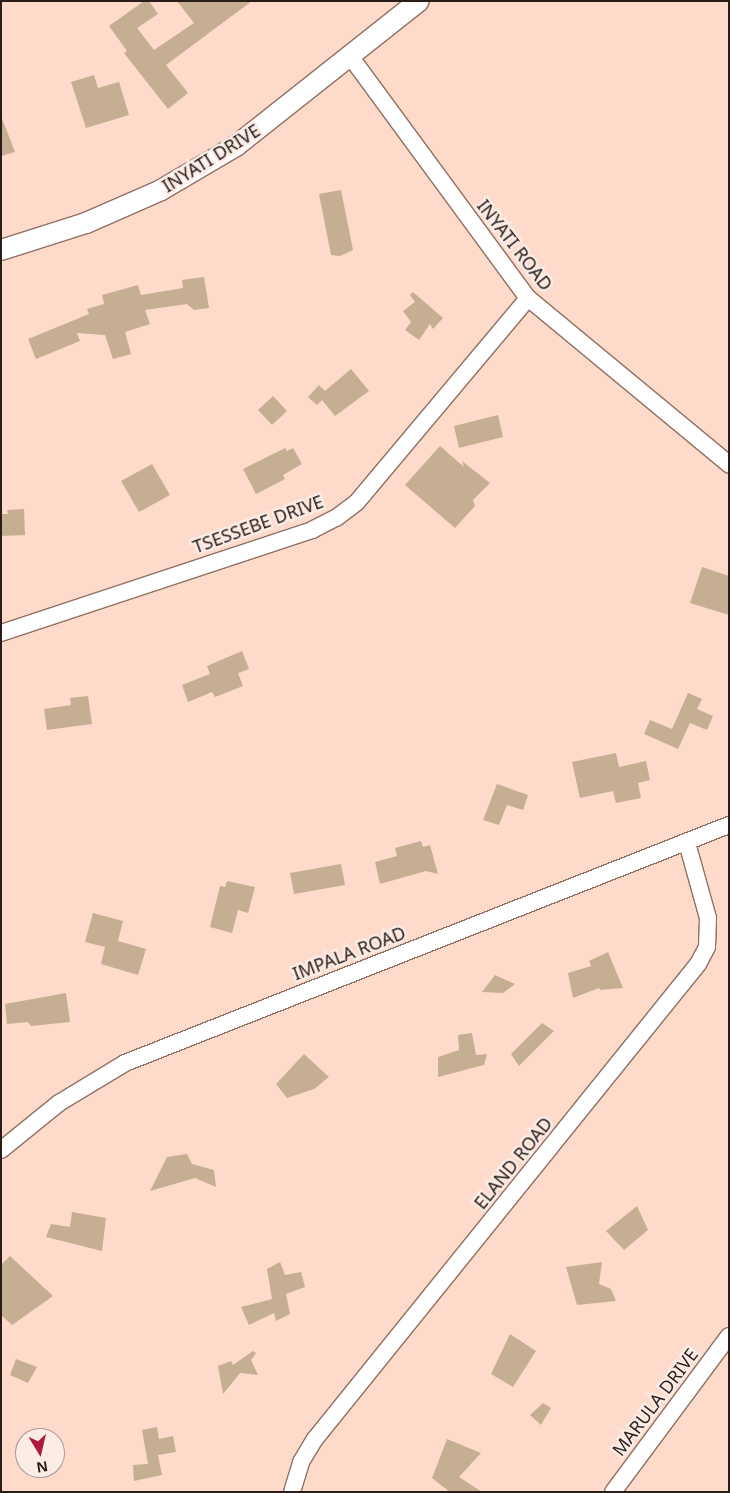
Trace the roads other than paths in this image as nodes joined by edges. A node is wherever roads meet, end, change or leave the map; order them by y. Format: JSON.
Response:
{"nodes":[{"id":1,"x":419,"y":1,"type":"edge"},
{"id":2,"x":350,"y":56,"type":"junction"},
{"id":3,"x":1,"y":250,"type":"edge"},
{"id":4,"x":528,"y":298,"type":"junction"},
{"id":5,"x":729,"y":464,"type":"edge"},
{"id":6,"x":1,"y":633,"type":"edge"},
{"id":7,"x":729,"y":825,"type":"edge"},
{"id":8,"x":687,"y":842,"type":"junction"},
{"id":9,"x":1,"y":1150,"type":"edge"},
{"id":10,"x":729,"y":1336,"type":"edge"},
{"id":11,"x":292,"y":1492,"type":"edge"},
{"id":12,"x":613,"y":1492,"type":"edge"}],
"edges":[{"from":1,"to":2,"type":"street","name":"INYATI DRIVE"},
{"from":2,"to":3,"type":"street","name":"INYATI DRIVE"},
{"from":2,"to":4,"type":"street","name":"INYATI ROAD"},
{"from":4,"to":5,"type":"street","name":"INYATI ROAD"},
{"from":4,"to":6,"type":"street","name":"TSESSEBE DRIVE"},
{"from":7,"to":8,"type":"street","name":"IMPALA ROAD"},
{"from":8,"to":9,"type":"street","name":"IMPALA ROAD"},
{"from":8,"to":11,"type":"street","name":"ELAND ROAD"},
{"from":10,"to":12,"type":"street","name":"MARULA DRIVE"}]}
